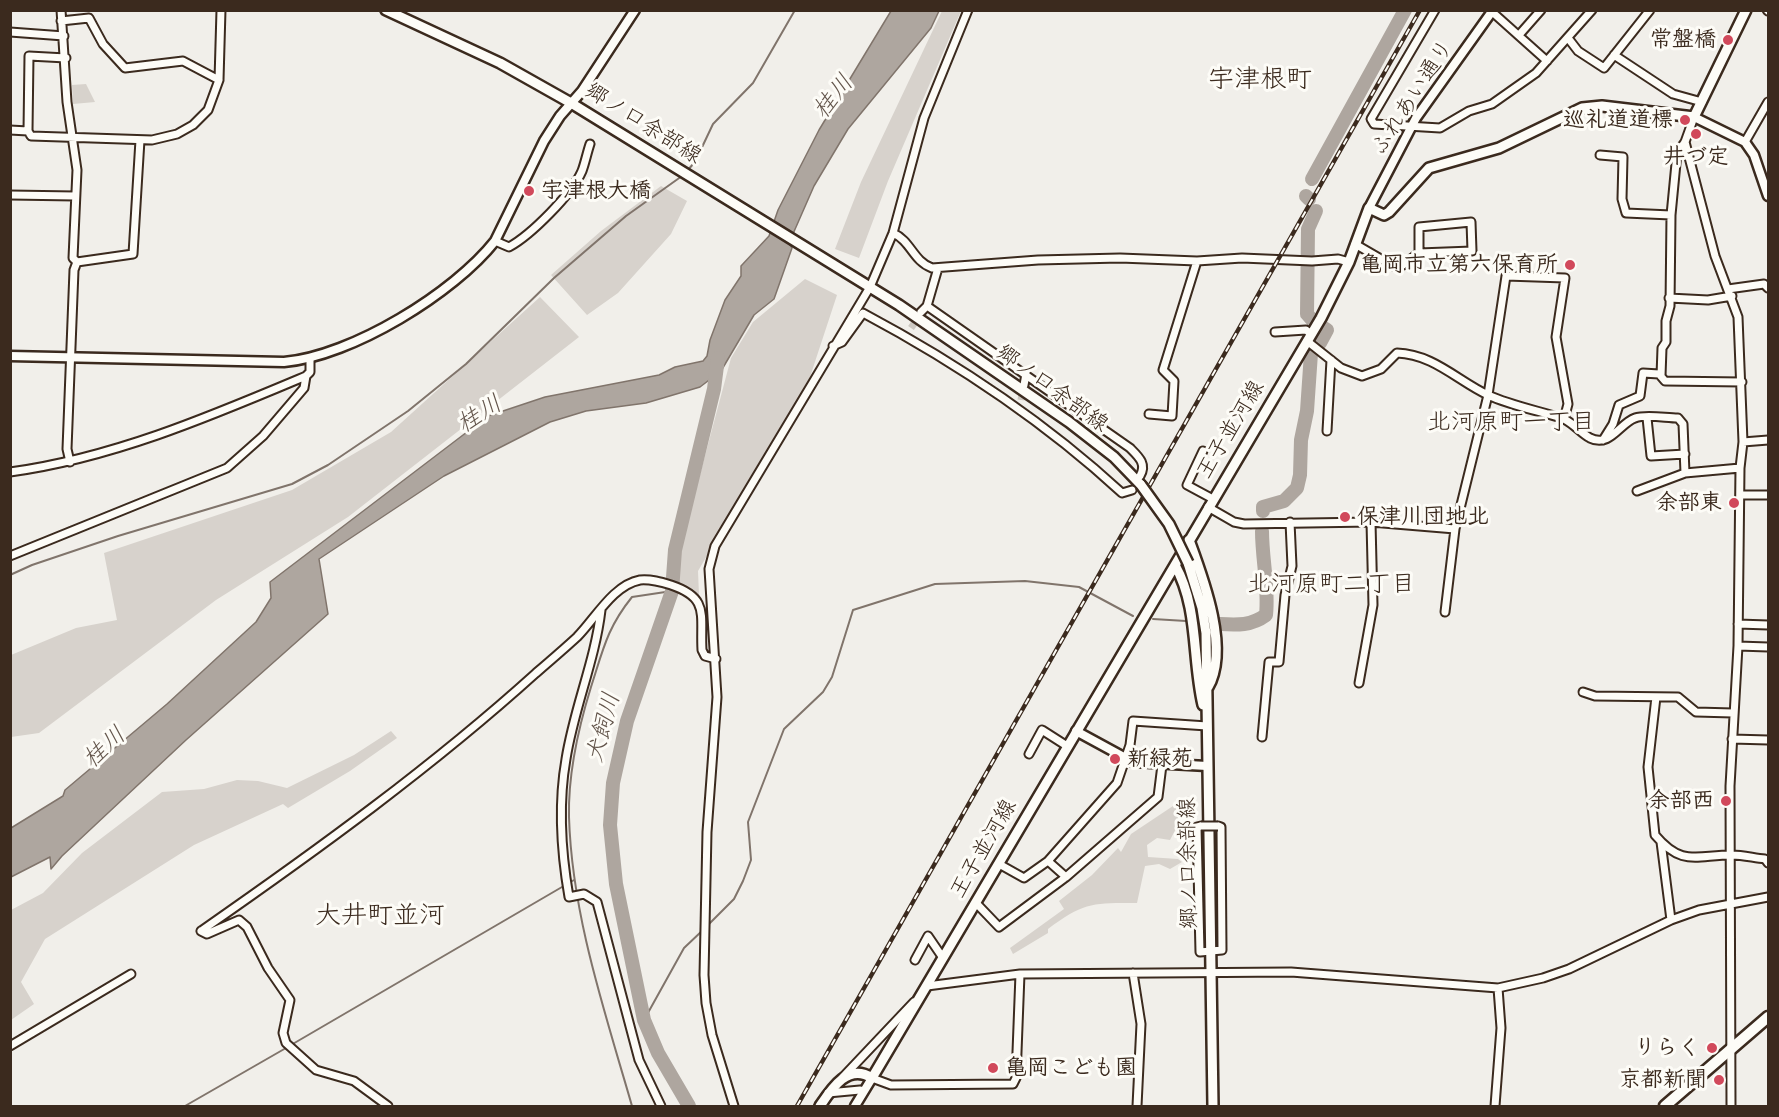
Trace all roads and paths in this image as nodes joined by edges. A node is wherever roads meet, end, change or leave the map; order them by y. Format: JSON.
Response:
{"nodes":[{"id":1,"x":62,"y":10,"type":"edge"},
{"id":2,"x":221,"y":10,"type":"edge"},
{"id":3,"x":386,"y":10,"type":"edge"},
{"id":4,"x":635,"y":10,"type":"edge"},
{"id":5,"x":968,"y":10,"type":"edge"},
{"id":6,"x":1435,"y":10,"type":"edge"},
{"id":7,"x":1541,"y":10,"type":"edge"},
{"id":8,"x":1592,"y":10,"type":"edge"},
{"id":9,"x":1650,"y":10,"type":"edge"},
{"id":10,"x":1746,"y":10,"type":"edge"},
{"id":11,"x":1491,"y":11,"type":"edge"},
{"id":12,"x":61,"y":21,"type":"junction"},
{"id":13,"x":10,"y":32,"type":"edge"},
{"id":14,"x":1519,"y":35,"type":"junction"},
{"id":15,"x":64,"y":36,"type":"junction"},
{"id":16,"x":1568,"y":38,"type":"junction"},
{"id":17,"x":1614,"y":55,"type":"junction"},
{"id":18,"x":66,"y":58,"type":"junction"},
{"id":19,"x":1547,"y":61,"type":"junction"},
{"id":20,"x":219,"y":80,"type":"junction"},
{"id":21,"x":1702,"y":102,"type":"junction"},
{"id":22,"x":1768,"y":102,"type":"edge"},
{"id":23,"x":571,"y":103,"type":"junction"},
{"id":24,"x":1694,"y":117,"type":"junction"},
{"id":25,"x":1412,"y":125,"type":"junction"},
{"id":26,"x":10,"y":130,"type":"edge"},
{"id":27,"x":28,"y":130,"type":"junction"},
{"id":28,"x":74,"y":137,"type":"junction"},
{"id":29,"x":140,"y":140,"type":"junction"},
{"id":30,"x":1685,"y":142,"type":"junction"},
{"id":31,"x":1745,"y":142,"type":"junction"},
{"id":32,"x":590,"y":144,"type":"dead end"},
{"id":33,"x":1600,"y":155,"type":"dead end"},
{"id":34,"x":10,"y":195,"type":"edge"},
{"id":35,"x":75,"y":196,"type":"junction"},
{"id":36,"x":1768,"y":196,"type":"edge"},
{"id":37,"x":1369,"y":208,"type":"junction"},
{"id":38,"x":1671,"y":215,"type":"junction"},
{"id":39,"x":893,"y":233,"type":"junction"},
{"id":40,"x":495,"y":241,"type":"junction"},
{"id":41,"x":1355,"y":244,"type":"junction"},
{"id":42,"x":1419,"y":253,"type":"junction"},
{"id":43,"x":1197,"y":261,"type":"junction"},
{"id":44,"x":77,"y":262,"type":"junction"},
{"id":45,"x":1348,"y":262,"type":"junction"},
{"id":46,"x":938,"y":268,"type":"junction"},
{"id":47,"x":870,"y":287,"type":"junction"},
{"id":48,"x":1768,"y":288,"type":"edge"},
{"id":49,"x":1730,"y":292,"type":"junction"},
{"id":50,"x":1669,"y":298,"type":"junction"},
{"id":51,"x":927,"y":306,"type":"junction"},
{"id":52,"x":921,"y":312,"type":"tunnel mouth"},
{"id":53,"x":911,"y":328,"type":"tunnel mouth"},
{"id":54,"x":1275,"y":332,"type":"dead end"},
{"id":55,"x":1311,"y":335,"type":"junction"},
{"id":56,"x":905,"y":336,"type":"junction"},
{"id":57,"x":833,"y":346,"type":"junction"},
{"id":58,"x":10,"y":356,"type":"edge"},
{"id":59,"x":70,"y":357,"type":"junction"},
{"id":60,"x":310,"y":358,"type":"junction"},
{"id":61,"x":1331,"y":360,"type":"junction"},
{"id":62,"x":1026,"y":374,"type":"junction"},
{"id":63,"x":306,"y":376,"type":"junction"},
{"id":64,"x":1661,"y":376,"type":"junction"},
{"id":65,"x":1742,"y":382,"type":"junction"},
{"id":66,"x":1024,"y":385,"type":"tunnel mouth"},
{"id":67,"x":1488,"y":395,"type":"junction"},
{"id":68,"x":1021,"y":400,"type":"tunnel mouth"},
{"id":69,"x":1018,"y":410,"type":"junction"},
{"id":70,"x":1149,"y":414,"type":"dead end"},
{"id":71,"x":1647,"y":418,"type":"junction"},
{"id":72,"x":1564,"y":419,"type":"junction"},
{"id":73,"x":1327,"y":431,"type":"dead end"},
{"id":74,"x":1603,"y":440,"type":"junction"},
{"id":75,"x":1768,"y":440,"type":"edge"},
{"id":76,"x":1743,"y":442,"type":"junction"},
{"id":77,"x":1203,"y":451,"type":"dead end"},
{"id":78,"x":1685,"y":454,"type":"junction"},
{"id":79,"x":70,"y":462,"type":"junction"},
{"id":80,"x":1740,"y":468,"type":"junction"},
{"id":81,"x":10,"y":472,"type":"edge"},
{"id":82,"x":1685,"y":473,"type":"junction"},
{"id":83,"x":1141,"y":481,"type":"junction"},
{"id":84,"x":1132,"y":490,"type":"dead end"},
{"id":85,"x":1637,"y":491,"type":"dead end"},
{"id":86,"x":1740,"y":495,"type":"junction"},
{"id":87,"x":1768,"y":495,"type":"edge"},
{"id":88,"x":1210,"y":503,"type":"junction"},
{"id":89,"x":1290,"y":522,"type":"junction"},
{"id":90,"x":1371,"y":522,"type":"junction"},
{"id":91,"x":1455,"y":529,"type":"junction"},
{"id":92,"x":1189,"y":540,"type":"junction"},
{"id":93,"x":10,"y":556,"type":"edge"},
{"id":94,"x":1175,"y":565,"type":"junction"},
{"id":95,"x":601,"y":608,"type":"junction"},
{"id":96,"x":1445,"y":612,"type":"dead end"},
{"id":97,"x":1738,"y":624,"type":"junction"},
{"id":98,"x":1768,"y":625,"type":"edge"},
{"id":99,"x":1738,"y":646,"type":"junction"},
{"id":100,"x":1768,"y":647,"type":"edge"},
{"id":101,"x":716,"y":659,"type":"junction"},
{"id":102,"x":1359,"y":683,"type":"dead end"},
{"id":103,"x":1207,"y":689,"type":"junction"},
{"id":104,"x":1583,"y":692,"type":"dead end"},
{"id":105,"x":1656,"y":696,"type":"junction"},
{"id":106,"x":1733,"y":713,"type":"junction"},
{"id":107,"x":1207,"y":722,"type":"junction"},
{"id":108,"x":1076,"y":731,"type":"junction"},
{"id":109,"x":1262,"y":737,"type":"dead end"},
{"id":110,"x":1732,"y":739,"type":"junction"},
{"id":111,"x":1768,"y":740,"type":"edge"},
{"id":112,"x":1067,"y":746,"type":"junction"},
{"id":113,"x":1029,"y":754,"type":"dead end"},
{"id":114,"x":1124,"y":757,"type":"junction"},
{"id":115,"x":1162,"y":765,"type":"junction"},
{"id":116,"x":1207,"y":766,"type":"junction"},
{"id":117,"x":1661,"y":842,"type":"junction"},
{"id":118,"x":1732,"y":855,"type":"junction"},
{"id":119,"x":1047,"y":861,"type":"junction"},
{"id":120,"x":1768,"y":863,"type":"edge"},
{"id":121,"x":999,"y":864,"type":"junction"},
{"id":122,"x":1066,"y":877,"type":"junction"},
{"id":123,"x":1768,"y":897,"type":"edge"},
{"id":124,"x":976,"y":903,"type":"junction"},
{"id":125,"x":1732,"y":906,"type":"junction"},
{"id":126,"x":1671,"y":920,"type":"junction"},
{"id":127,"x":1211,"y":953,"type":"junction"},
{"id":128,"x":943,"y":958,"type":"junction"},
{"id":129,"x":915,"y":960,"type":"dead end"},
{"id":130,"x":131,"y":974,"type":"dead end"},
{"id":131,"x":1133,"y":974,"type":"junction"},
{"id":132,"x":1212,"y":974,"type":"junction"},
{"id":133,"x":1020,"y":975,"type":"junction"},
{"id":134,"x":1498,"y":988,"type":"junction"},
{"id":135,"x":924,"y":990,"type":"junction"},
{"id":136,"x":1768,"y":1017,"type":"edge"},
{"id":137,"x":10,"y":1046,"type":"edge"},
{"id":138,"x":1732,"y":1051,"type":"junction"},
{"id":139,"x":843,"y":1077,"type":"junction"},
{"id":140,"x":872,"y":1078,"type":"junction"},
{"id":141,"x":860,"y":1090,"type":"dead end"},
{"id":142,"x":828,"y":1093,"type":"junction"},
{"id":143,"x":387,"y":1107,"type":"edge"},
{"id":144,"x":661,"y":1107,"type":"edge"},
{"id":145,"x":734,"y":1107,"type":"edge"},
{"id":146,"x":820,"y":1107,"type":"edge"},
{"id":147,"x":855,"y":1107,"type":"edge"},
{"id":148,"x":1137,"y":1107,"type":"edge"},
{"id":149,"x":1213,"y":1107,"type":"edge"},
{"id":150,"x":1495,"y":1107,"type":"edge"},
{"id":151,"x":1665,"y":1107,"type":"edge"},
{"id":152,"x":1731,"y":1107,"type":"edge"}],
"edges":[{"from":1,"to":12,"type":"street"},
{"from":2,"to":20,"type":"street"},
{"from":3,"to":23,"type":"main road","name":"郷ノ口余部線"},
{"from":4,"to":23,"type":"street"},
{"from":5,"to":39,"type":"street"},
{"from":6,"to":25,"type":"street"},
{"from":7,"to":14,"type":"street"},
{"from":8,"to":16,"type":"street"},
{"from":9,"to":17,"type":"street"},
{"from":10,"to":21,"type":"main road"},
{"from":11,"to":14,"type":"street"},
{"from":11,"to":25,"type":"street","name":"ふれあい通り"},
{"from":12,"to":15,"type":"street"},
{"from":12,"to":20,"type":"street"},
{"from":13,"to":15,"type":"street"},
{"from":14,"to":19,"type":"street"},
{"from":15,"to":18,"type":"street"},
{"from":16,"to":17,"type":"street"},
{"from":16,"to":19,"type":"street"},
{"from":17,"to":21,"type":"street"},
{"from":18,"to":27,"type":"street"},
{"from":18,"to":28,"type":"street"},
{"from":19,"to":25,"type":"street"},
{"from":20,"to":29,"type":"street"},
{"from":21,"to":24,"type":"main road"},
{"from":22,"to":31,"type":"street"},
{"from":23,"to":40,"type":"street"},
{"from":23,"to":47,"type":"main road","name":"郷ノ口余部線"},
{"from":24,"to":30,"type":"street"},
{"from":24,"to":31,"type":"street"},
{"from":24,"to":37,"type":"main road"},
{"from":25,"to":37,"type":"street","name":"ふれあい通り"},
{"from":26,"to":27,"type":"street"},
{"from":27,"to":28,"type":"street"},
{"from":28,"to":29,"type":"street"},
{"from":28,"to":35,"type":"street"},
{"from":29,"to":44,"type":"street"},
{"from":30,"to":38,"type":"street"},
{"from":30,"to":49,"type":"street"},
{"from":31,"to":36,"type":"street"},
{"from":32,"to":40,"type":"street"},
{"from":33,"to":38,"type":"street"},
{"from":34,"to":35,"type":"street"},
{"from":35,"to":44,"type":"street"},
{"from":37,"to":41,"type":"main road","name":"王子並河線"},
{"from":38,"to":50,"type":"street"},
{"from":39,"to":46,"type":"street"},
{"from":39,"to":47,"type":"street"},
{"from":40,"to":60,"type":"street"},
{"from":41,"to":42,"type":"street"},
{"from":41,"to":45,"type":"main road","name":"王子並河線"},
{"from":42,"to":42,"type":"street"},
{"from":43,"to":45,"type":"street"},
{"from":43,"to":46,"type":"street"},
{"from":43,"to":70,"type":"street"},
{"from":44,"to":59,"type":"street"},
{"from":45,"to":55,"type":"main road","name":"王子並河線"},
{"from":46,"to":51,"type":"street"},
{"from":47,"to":57,"type":"street"},
{"from":47,"to":83,"type":"main road","name":"郷ノ口余部線"},
{"from":48,"to":49,"type":"street"},
{"from":49,"to":50,"type":"street"},
{"from":49,"to":65,"type":"street"},
{"from":50,"to":64,"type":"street"},
{"from":51,"to":52,"type":"street"},
{"from":51,"to":62,"type":"street"},
{"from":53,"to":56,"type":"street"},
{"from":54,"to":55,"type":"street"},
{"from":55,"to":61,"type":"street"},
{"from":55,"to":88,"type":"main road","name":"王子並河線"},
{"from":56,"to":57,"type":"street"},
{"from":56,"to":69,"type":"street"},
{"from":57,"to":101,"type":"street"},
{"from":58,"to":59,"type":"street"},
{"from":59,"to":60,"type":"street"},
{"from":59,"to":79,"type":"street"},
{"from":60,"to":63,"type":"street"},
{"from":61,"to":67,"type":"street"},
{"from":61,"to":73,"type":"street"},
{"from":62,"to":66,"type":"street"},
{"from":62,"to":83,"type":"street"},
{"from":63,"to":79,"type":"street"},
{"from":63,"to":93,"type":"street"},
{"from":64,"to":65,"type":"street"},
{"from":64,"to":74,"type":"street"},
{"from":65,"to":76,"type":"street"},
{"from":67,"to":72,"type":"street"},
{"from":67,"to":72,"type":"street"},
{"from":67,"to":91,"type":"street"},
{"from":68,"to":69,"type":"street"},
{"from":69,"to":84,"type":"street"},
{"from":71,"to":74,"type":"street"},
{"from":71,"to":78,"type":"street"},
{"from":71,"to":78,"type":"street"},
{"from":72,"to":74,"type":"street"},
{"from":75,"to":76,"type":"street"},
{"from":76,"to":80,"type":"street"},
{"from":77,"to":88,"type":"street"},
{"from":78,"to":82,"type":"street"},
{"from":79,"to":81,"type":"street"},
{"from":80,"to":82,"type":"street"},
{"from":80,"to":86,"type":"street"},
{"from":82,"to":85,"type":"street"},
{"from":83,"to":103,"type":"main road","name":"郷ノ口余部線","bridge":true},
{"from":86,"to":87,"type":"street"},
{"from":86,"to":97,"type":"street"},
{"from":88,"to":89,"type":"street"},
{"from":88,"to":92,"type":"main road","name":"王子並河線"},
{"from":89,"to":90,"type":"street"},
{"from":89,"to":109,"type":"street"},
{"from":90,"to":91,"type":"street"},
{"from":90,"to":102,"type":"street"},
{"from":91,"to":96,"type":"street"},
{"from":92,"to":94,"type":"main road","name":"王子並河線"},
{"from":92,"to":103,"type":"main road"},
{"from":94,"to":107,"type":"main road"},
{"from":94,"to":108,"type":"main road","name":"王子並河線"},
{"from":95,"to":101,"type":"street"},
{"from":95,"to":143,"type":"street"},
{"from":95,"to":144,"type":"street"},
{"from":97,"to":98,"type":"street"},
{"from":97,"to":99,"type":"street"},
{"from":99,"to":100,"type":"street"},
{"from":99,"to":106,"type":"street"},
{"from":101,"to":145,"type":"street"},
{"from":103,"to":107,"type":"main road","name":"郷ノ口余部線"},
{"from":104,"to":105,"type":"street"},
{"from":105,"to":106,"type":"street"},
{"from":105,"to":117,"type":"street"},
{"from":106,"to":110,"type":"street"},
{"from":107,"to":114,"type":"street"},
{"from":107,"to":116,"type":"main road","name":"郷ノ口余部線"},
{"from":108,"to":112,"type":"main road","name":"王子並河線"},
{"from":108,"to":114,"type":"street"},
{"from":110,"to":111,"type":"street"},
{"from":110,"to":118,"type":"street"},
{"from":112,"to":113,"type":"street"},
{"from":112,"to":121,"type":"main road","name":"王子並河線"},
{"from":114,"to":115,"type":"street"},
{"from":114,"to":119,"type":"street"},
{"from":115,"to":116,"type":"street"},
{"from":115,"to":122,"type":"street"},
{"from":116,"to":127,"type":"main road","name":"郷ノ口余部線"},
{"from":117,"to":118,"type":"street"},
{"from":117,"to":126,"type":"street"},
{"from":118,"to":120,"type":"street"},
{"from":118,"to":125,"type":"street"},
{"from":119,"to":121,"type":"street"},
{"from":119,"to":122,"type":"street"},
{"from":121,"to":124,"type":"main road","name":"王子並河線"},
{"from":122,"to":124,"type":"street"},
{"from":123,"to":125,"type":"street"},
{"from":124,"to":128,"type":"main road","name":"王子並河線"},
{"from":125,"to":126,"type":"street"},
{"from":125,"to":138,"type":"street"},
{"from":126,"to":134,"type":"street"},
{"from":127,"to":127,"type":"street","bridge":true},
{"from":127,"to":132,"type":"main road","name":"郷ノ口余部線"},
{"from":128,"to":129,"type":"street"},
{"from":128,"to":135,"type":"main road","name":"王子並河線"},
{"from":130,"to":137,"type":"street"},
{"from":131,"to":132,"type":"street"},
{"from":131,"to":133,"type":"street"},
{"from":131,"to":148,"type":"street"},
{"from":132,"to":134,"type":"street"},
{"from":132,"to":149,"type":"main road","name":"郷ノ口余部線"},
{"from":133,"to":135,"type":"street"},
{"from":133,"to":140,"type":"street"},
{"from":134,"to":150,"type":"street"},
{"from":135,"to":139,"type":"street"},
{"from":135,"to":140,"type":"main road","name":"王子並河線"},
{"from":136,"to":138,"type":"highway"},
{"from":138,"to":151,"type":"highway"},
{"from":138,"to":152,"type":"street"},
{"from":139,"to":140,"type":"main road"},
{"from":139,"to":142,"type":"main road"},
{"from":140,"to":147,"type":"street"},
{"from":141,"to":142,"type":"street"},
{"from":142,"to":146,"type":"main road"}]}
